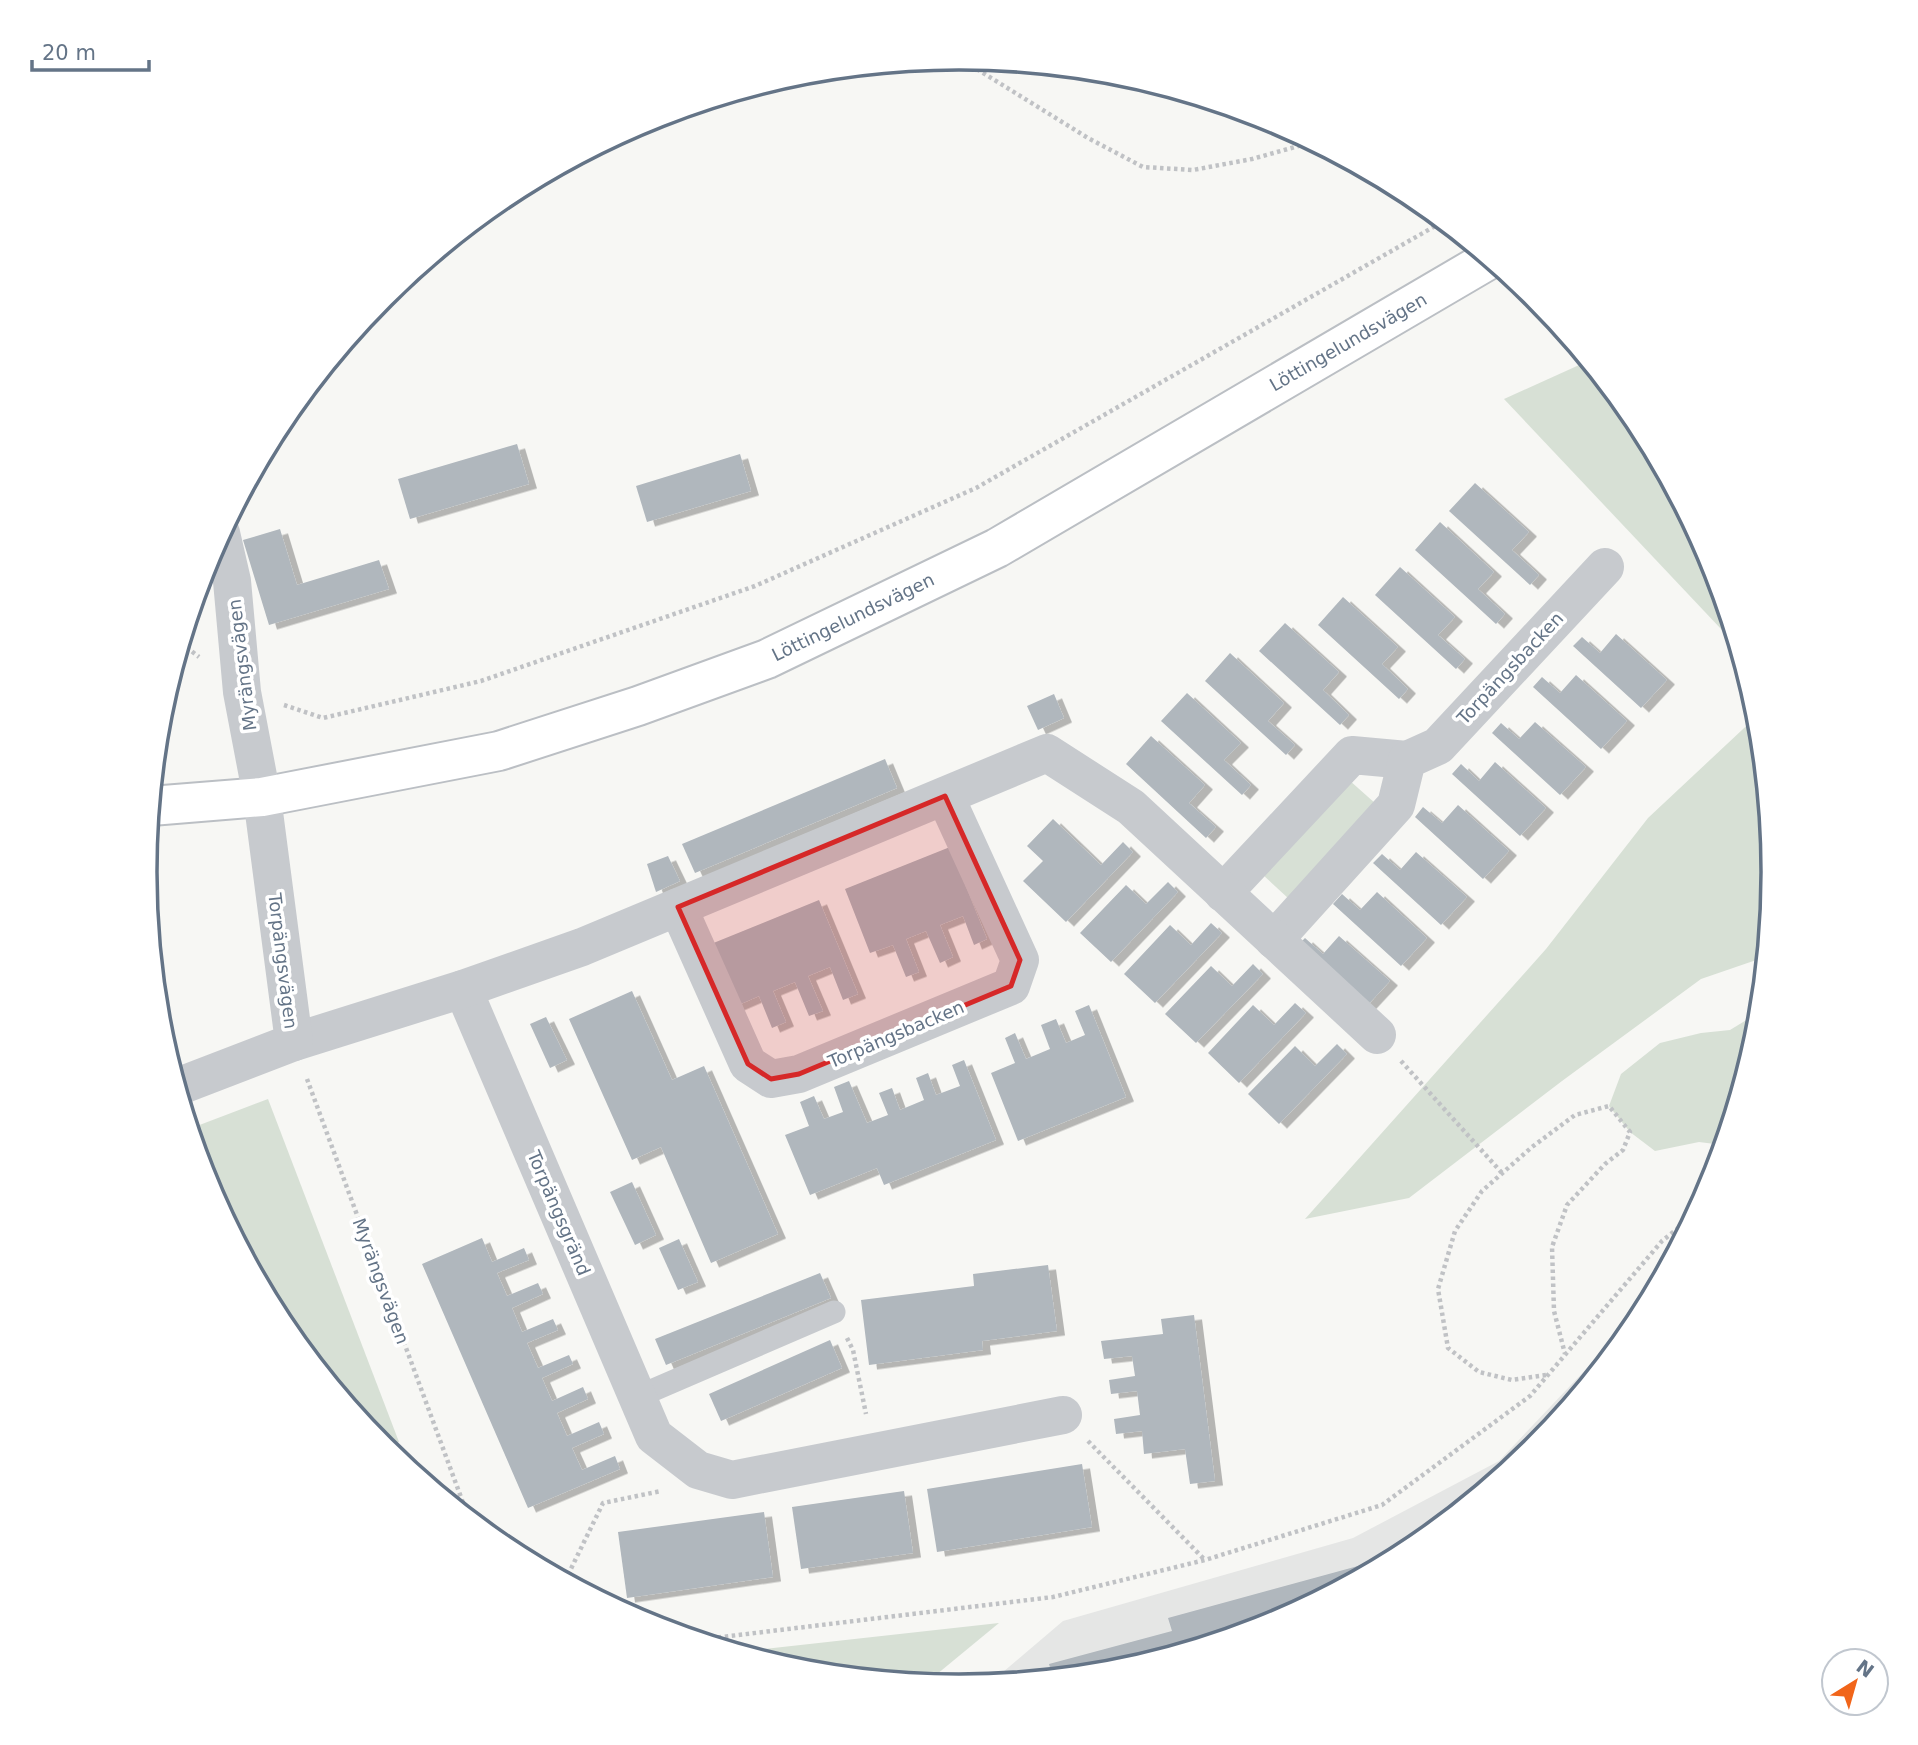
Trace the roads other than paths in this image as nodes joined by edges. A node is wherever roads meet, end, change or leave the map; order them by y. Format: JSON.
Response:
{"nodes":[{"id":1,"x":1482,"y":264,"type":"edge"},
{"id":2,"x":225,"y":550,"type":"edge"},
{"id":3,"x":1605,"y":566,"type":"dead end"},
{"id":4,"x":1407,"y":760,"type":"junction"},
{"id":5,"x":945,"y":796,"type":"junction"},
{"id":6,"x":262,"y":797,"type":"junction"},
{"id":7,"x":159,"y":805,"type":"edge"},
{"id":8,"x":1223,"y":893,"type":"junction"},
{"id":9,"x":678,"y":906,"type":"junction"},
{"id":10,"x":1274,"y":940,"type":"junction"},
{"id":11,"x":463,"y":989,"type":"junction"},
{"id":12,"x":1377,"y":1035,"type":"road end"},
{"id":13,"x":293,"y":1042,"type":"junction"},
{"id":14,"x":185,"y":1084,"type":"edge"},
{"id":15,"x":834,"y":1312,"type":"road end"},
{"id":16,"x":637,"y":1397,"type":"junction"},
{"id":17,"x":1063,"y":1415,"type":"road end"}],
"edges":[{"from":1,"to":6,"type":"main road","name":"Löttingelundsvägen"},
{"from":2,"to":6,"type":"street","name":"Myrängsvägen"},
{"from":3,"to":4,"type":"street","name":"Torpängsbacken"},
{"from":4,"to":8,"type":"street"},
{"from":4,"to":10,"type":"street"},
{"from":5,"to":8,"type":"street"},
{"from":5,"to":9,"type":"street"},
{"from":5,"to":9,"type":"street","name":"Torpängsbacken"},
{"from":6,"to":7,"type":"main road","name":"Löttingelundsvägen"},
{"from":6,"to":13,"type":"street","name":"Torpängsvägen"},
{"from":8,"to":10,"type":"street"},
{"from":9,"to":11,"type":"street"},
{"from":10,"to":12,"type":"street"},
{"from":11,"to":13,"type":"street"},
{"from":11,"to":16,"type":"street","name":"Torpängsgränd"},
{"from":13,"to":14,"type":"street","name":"Torpängsvägen"},
{"from":15,"to":16,"type":"lane"},
{"from":16,"to":17,"type":"street","name":"Torpängsgränd"}]}
